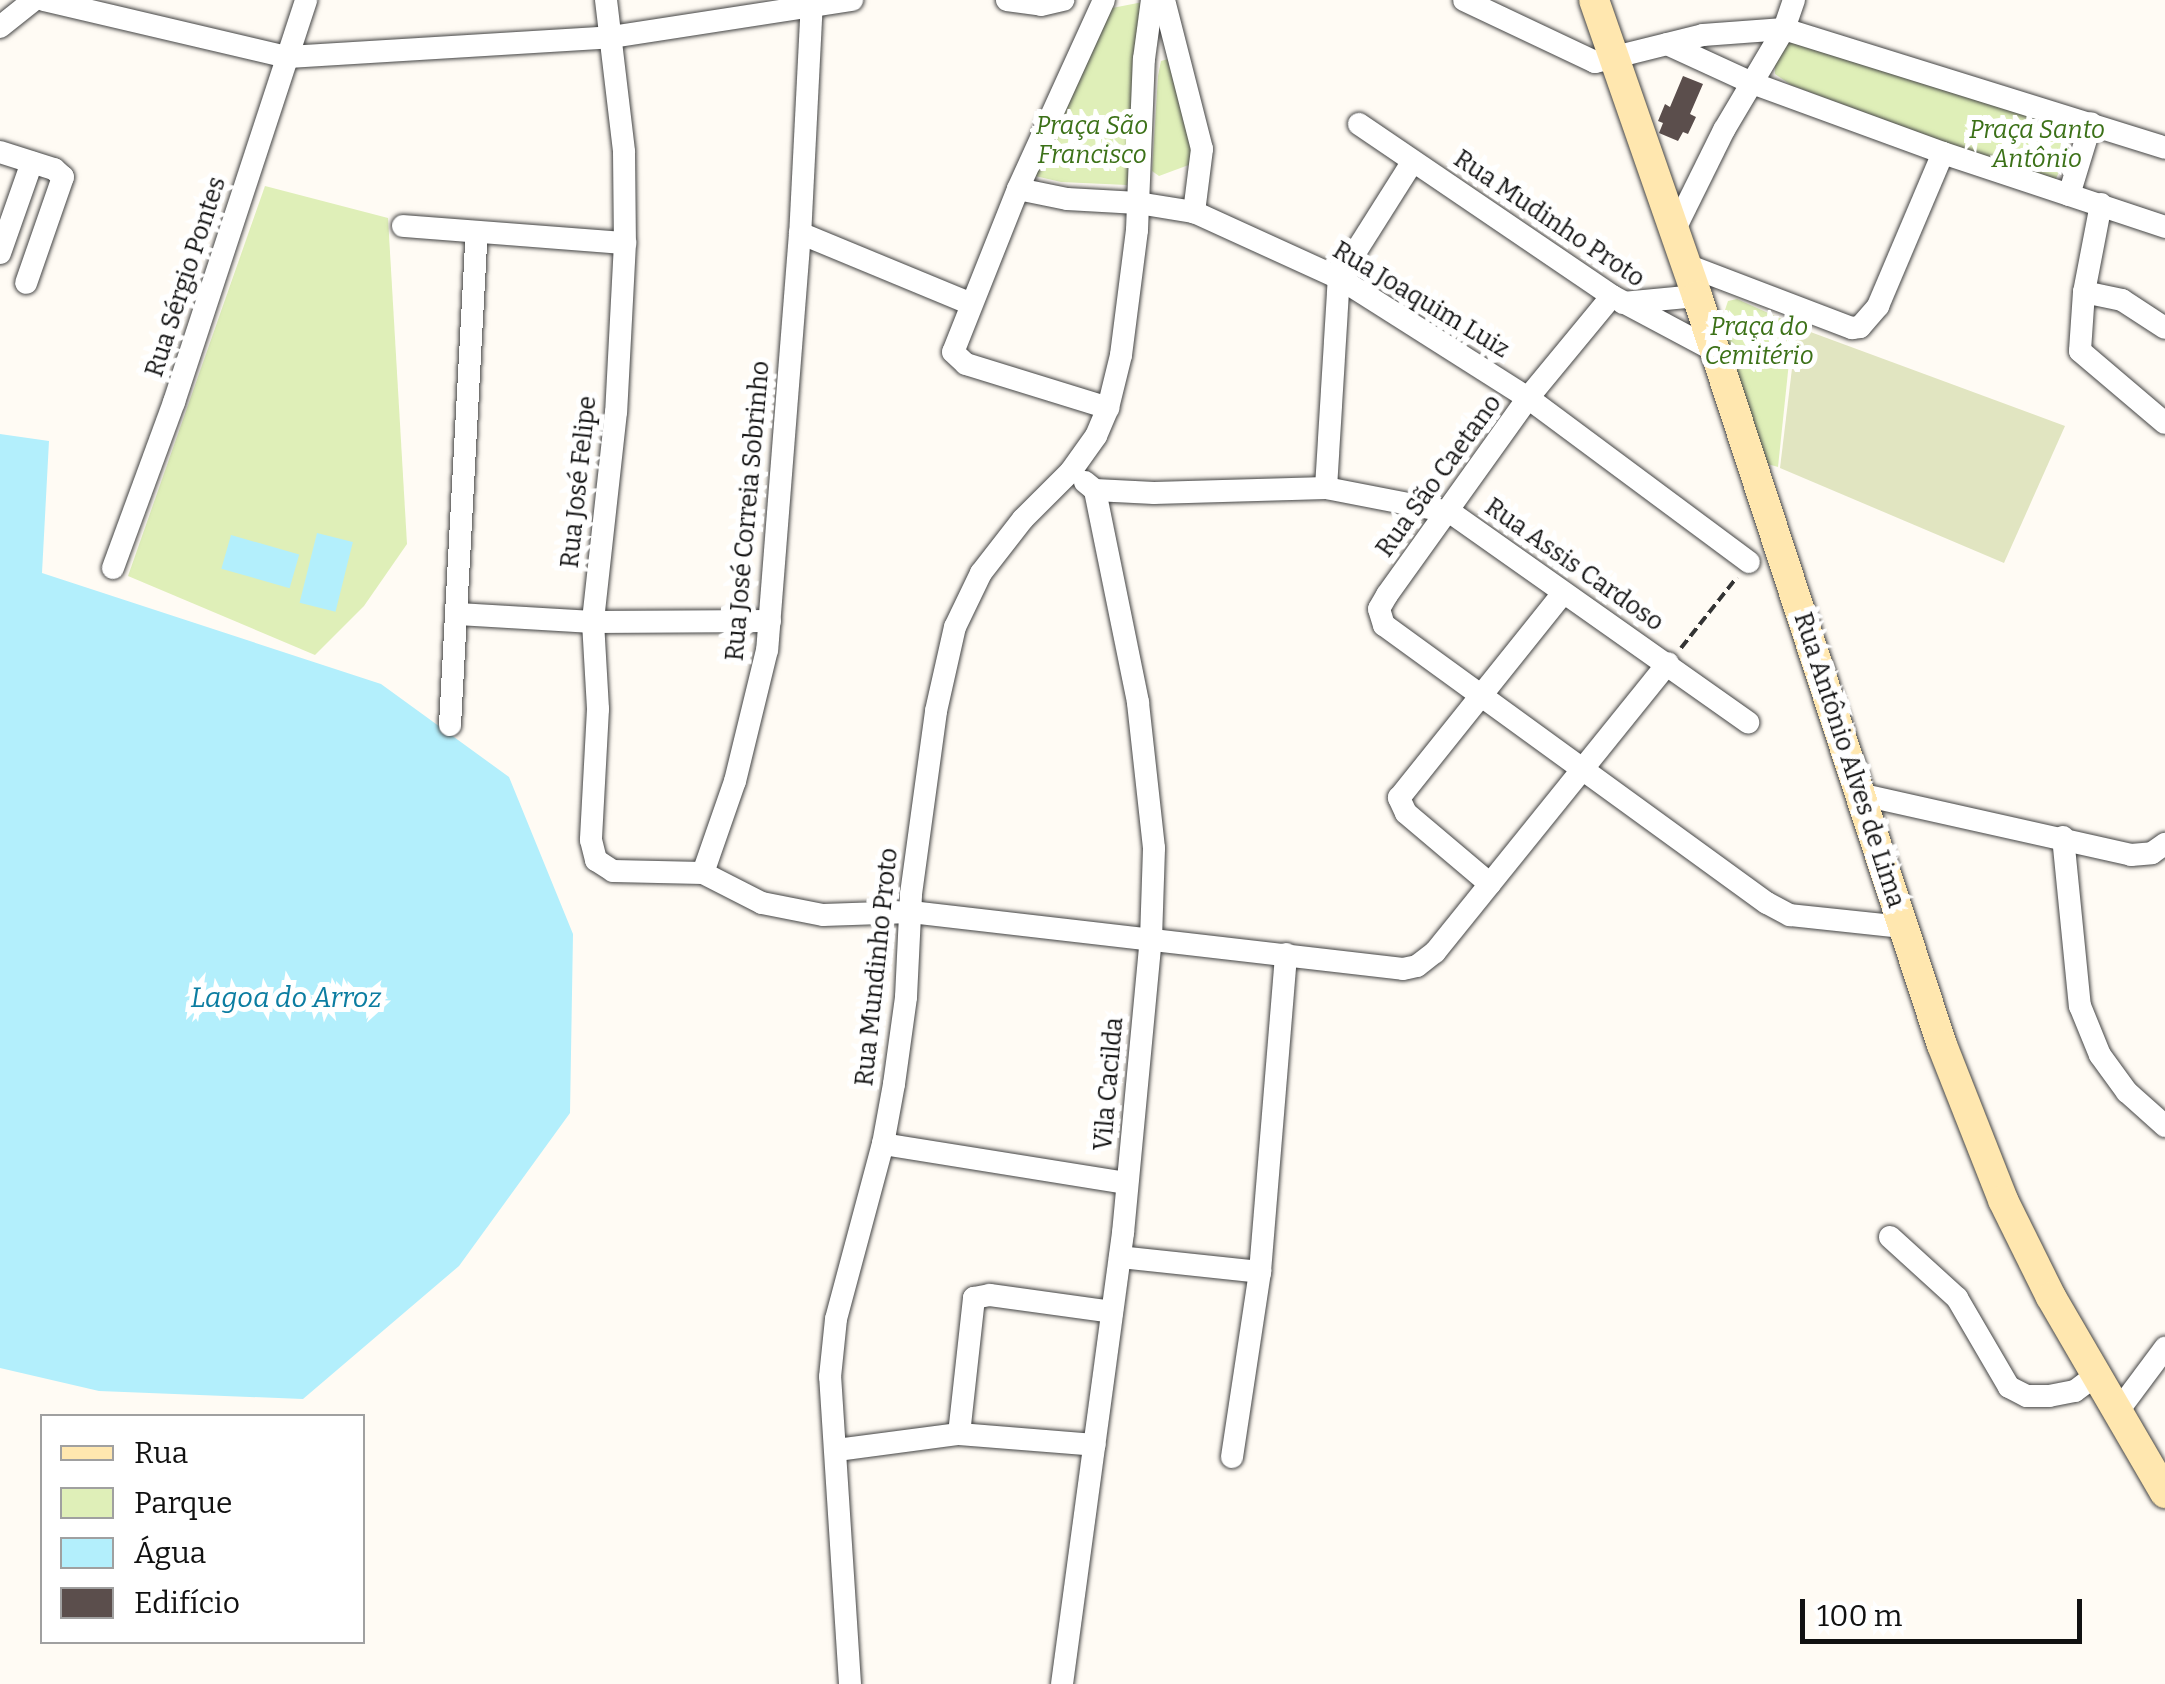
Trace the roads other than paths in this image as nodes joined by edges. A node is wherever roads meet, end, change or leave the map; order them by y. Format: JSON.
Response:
{"nodes":[{"id":1,"x":34,"y":0,"type":"edge"},
{"id":2,"x":44,"y":0,"type":"edge"},
{"id":3,"x":306,"y":0,"type":"edge"},
{"id":4,"x":606,"y":0,"type":"edge"},
{"id":5,"x":852,"y":0,"type":"edge"},
{"id":6,"x":1006,"y":0,"type":"edge"},
{"id":7,"x":1063,"y":0,"type":"edge"},
{"id":8,"x":1104,"y":0,"type":"edge"},
{"id":9,"x":1152,"y":0,"type":"edge"},
{"id":10,"x":1164,"y":0,"type":"edge"},
{"id":11,"x":1464,"y":0,"type":"edge"},
{"id":12,"x":1594,"y":0,"type":"edge"},
{"id":13,"x":1794,"y":0,"type":"edge"},
{"id":14,"x":812,"y":2,"type":"edge"},
{"id":15,"x":0,"y":27,"type":"edge"},
{"id":16,"x":1784,"y":29,"type":"junction"},
{"id":17,"x":612,"y":37,"type":"junction"},
{"id":18,"x":1666,"y":44,"type":"junction"},
{"id":19,"x":287,"y":57,"type":"junction"},
{"id":20,"x":1612,"y":58,"type":"junction"},
{"id":21,"x":1752,"y":82,"type":"junction"},
{"id":22,"x":2091,"y":123,"type":"junction"},
{"id":23,"x":1359,"y":124,"type":"dead end"},
{"id":24,"x":2165,"y":148,"type":"edge"},
{"id":25,"x":0,"y":152,"type":"edge"},
{"id":26,"x":1943,"y":153,"type":"junction"},
{"id":27,"x":1413,"y":161,"type":"junction"},
{"id":28,"x":32,"y":162,"type":"junction"},
{"id":29,"x":1018,"y":189,"type":"junction"},
{"id":30,"x":2069,"y":196,"type":"junction"},
{"id":31,"x":1138,"y":203,"type":"junction"},
{"id":32,"x":2101,"y":204,"type":"junction"},
{"id":33,"x":1194,"y":212,"type":"junction"},
{"id":34,"x":403,"y":226,"type":"dead end"},
{"id":35,"x":2165,"y":226,"type":"edge"},
{"id":36,"x":1674,"y":231,"type":"junction"},
{"id":37,"x":478,"y":232,"type":"junction"},
{"id":38,"x":800,"y":233,"type":"junction"},
{"id":39,"x":625,"y":243,"type":"junction"},
{"id":40,"x":0,"y":253,"type":"edge"},
{"id":41,"x":1684,"y":264,"type":"junction"},
{"id":42,"x":1339,"y":278,"type":"junction"},
{"id":43,"x":26,"y":282,"type":"dead end"},
{"id":44,"x":2084,"y":292,"type":"junction"},
{"id":45,"x":1697,"y":296,"type":"junction"},
{"id":46,"x":1617,"y":300,"type":"junction"},
{"id":47,"x":971,"y":304,"type":"junction"},
{"id":48,"x":2165,"y":328,"type":"edge"},
{"id":49,"x":1714,"y":351,"type":"junction"},
{"id":50,"x":1528,"y":398,"type":"junction"},
{"id":51,"x":1108,"y":408,"type":"junction"},
{"id":52,"x":2165,"y":423,"type":"edge"},
{"id":53,"x":1071,"y":471,"type":"junction"},
{"id":54,"x":1326,"y":488,"type":"junction"},
{"id":55,"x":1094,"y":490,"type":"junction"},
{"id":56,"x":1450,"y":512,"type":"junction"},
{"id":57,"x":1749,"y":562,"type":"road end"},
{"id":58,"x":113,"y":568,"type":"dead end"},
{"id":59,"x":1564,"y":593,"type":"junction"},
{"id":60,"x":458,"y":614,"type":"junction"},
{"id":61,"x":593,"y":622,"type":"junction"},
{"id":62,"x":770,"y":622,"type":"junction"},
{"id":63,"x":1668,"y":663,"type":"junction"},
{"id":64,"x":1479,"y":696,"type":"junction"},
{"id":65,"x":1748,"y":722,"type":"dead end"},
{"id":66,"x":450,"y":726,"type":"dead end"},
{"id":67,"x":1581,"y":770,"type":"junction"},
{"id":68,"x":1859,"y":794,"type":"junction"},
{"id":69,"x":2062,"y":837,"type":"junction"},
{"id":70,"x":2165,"y":844,"type":"edge"},
{"id":71,"x":703,"y":873,"type":"junction"},
{"id":72,"x":1490,"y":884,"type":"junction"},
{"id":73,"x":906,"y":912,"type":"junction"},
{"id":74,"x":1903,"y":927,"type":"junction"},
{"id":75,"x":1151,"y":939,"type":"junction"},
{"id":76,"x":1286,"y":954,"type":"junction"},
{"id":77,"x":2165,"y":1126,"type":"edge"},
{"id":78,"x":883,"y":1144,"type":"junction"},
{"id":79,"x":1128,"y":1183,"type":"junction"},
{"id":80,"x":1890,"y":1237,"type":"dead end"},
{"id":81,"x":1120,"y":1256,"type":"junction"},
{"id":82,"x":1260,"y":1272,"type":"junction"},
{"id":83,"x":1112,"y":1312,"type":"junction"},
{"id":84,"x":2165,"y":1348,"type":"edge"},
{"id":85,"x":2096,"y":1375,"type":"junction"},
{"id":86,"x":2118,"y":1411,"type":"junction"},
{"id":87,"x":959,"y":1434,"type":"junction"},
{"id":88,"x":1094,"y":1445,"type":"junction"},
{"id":89,"x":838,"y":1450,"type":"junction"},
{"id":90,"x":1232,"y":1457,"type":"dead end"},
{"id":91,"x":2165,"y":1493,"type":"edge"},
{"id":92,"x":850,"y":1684,"type":"edge"},
{"id":93,"x":1062,"y":1684,"type":"edge"}],
"edges":[{"from":1,"to":15,"type":"street"},
{"from":2,"to":19,"type":"street"},
{"from":3,"to":19,"type":"street","name":"Rua Sérgio Pontes"},
{"from":4,"to":17,"type":"street","name":"Rua José Felipe"},
{"from":5,"to":14,"type":"street"},
{"from":6,"to":7,"type":"street"},
{"from":8,"to":29,"type":"street"},
{"from":9,"to":31,"type":"street","name":"Rua Mundinho Proto"},
{"from":10,"to":33,"type":"street"},
{"from":11,"to":20,"type":"street"},
{"from":12,"to":20,"type":"main road","name":"Rua Antônio Alves de Lima"},
{"from":13,"to":16,"type":"street"},
{"from":14,"to":17,"type":"street"},
{"from":14,"to":38,"type":"street","name":"Rua José Correia Sobrinho"},
{"from":16,"to":18,"type":"street"},
{"from":16,"to":21,"type":"street"},
{"from":16,"to":22,"type":"street"},
{"from":17,"to":19,"type":"street"},
{"from":17,"to":39,"type":"street","name":"Rua José Felipe"},
{"from":18,"to":20,"type":"street"},
{"from":18,"to":21,"type":"street"},
{"from":19,"to":58,"type":"street","name":"Rua Sérgio Pontes"},
{"from":20,"to":36,"type":"main road","name":"Rua Antônio Alves de Lima"},
{"from":21,"to":26,"type":"street"},
{"from":21,"to":36,"type":"street"},
{"from":22,"to":24,"type":"street"},
{"from":22,"to":30,"type":"street"},
{"from":23,"to":27,"type":"street","name":"Rua Mudinho Proto"},
{"from":25,"to":28,"type":"street"},
{"from":26,"to":30,"type":"street"},
{"from":26,"to":41,"type":"street"},
{"from":27,"to":42,"type":"street"},
{"from":27,"to":46,"type":"street","name":"Rua Mudinho Proto"},
{"from":28,"to":40,"type":"street"},
{"from":28,"to":43,"type":"street"},
{"from":29,"to":31,"type":"street","name":"Rua Joaquim Luiz"},
{"from":29,"to":47,"type":"street"},
{"from":30,"to":32,"type":"street"},
{"from":31,"to":33,"type":"street","name":"Rua Joaquim Luiz"},
{"from":31,"to":51,"type":"street","name":"Rua Mundinho Proto"},
{"from":32,"to":35,"type":"street"},
{"from":32,"to":44,"type":"street"},
{"from":33,"to":42,"type":"street","name":"Rua Joaquim Luiz"},
{"from":34,"to":37,"type":"street"},
{"from":36,"to":41,"type":"main road","name":"Rua Antônio Alves de Lima"},
{"from":37,"to":39,"type":"street"},
{"from":37,"to":60,"type":"street"},
{"from":38,"to":47,"type":"street"},
{"from":38,"to":62,"type":"street","name":"Rua José Correia Sobrinho"},
{"from":39,"to":61,"type":"street","name":"Rua José Felipe"},
{"from":41,"to":45,"type":"main road","name":"Rua Antônio Alves de Lima"},
{"from":42,"to":50,"type":"street","name":"Rua Joaquim Luiz"},
{"from":42,"to":54,"type":"street"},
{"from":44,"to":48,"type":"street"},
{"from":44,"to":52,"type":"street"},
{"from":45,"to":46,"type":"street"},
{"from":45,"to":49,"type":"main road","name":"Rua Antônio Alves de Lima"},
{"from":46,"to":49,"type":"street","name":"Rua Mudinho Proto"},
{"from":46,"to":50,"type":"street","name":"Rua São Caetano"},
{"from":47,"to":51,"type":"street"},
{"from":49,"to":68,"type":"main road","name":"Rua Antônio Alves de Lima"},
{"from":50,"to":56,"type":"street","name":"Rua São Caetano"},
{"from":50,"to":57,"type":"street","name":"Rua Joaquim Luiz"},
{"from":51,"to":53,"type":"street","name":"Rua Mundinho Proto"},
{"from":53,"to":55,"type":"street"},
{"from":53,"to":73,"type":"street","name":"Rua Mundinho Proto"},
{"from":54,"to":55,"type":"street"},
{"from":54,"to":56,"type":"street"},
{"from":55,"to":75,"type":"street","name":"Vila Cacilda"},
{"from":56,"to":59,"type":"street","name":"Rua Assis Cardoso"},
{"from":56,"to":64,"type":"street","name":"Rua São Caetano"},
{"from":59,"to":63,"type":"street","name":"Rua Assis Cardoso"},
{"from":59,"to":64,"type":"street"},
{"from":60,"to":61,"type":"street"},
{"from":60,"to":66,"type":"street"},
{"from":61,"to":62,"type":"street"},
{"from":61,"to":71,"type":"street","name":"Rua José Felipe"},
{"from":62,"to":71,"type":"street","name":"Rua José Correia Sobrinho"},
{"from":63,"to":65,"type":"street","name":"Rua Assis Cardoso"},
{"from":63,"to":67,"type":"street"},
{"from":64,"to":67,"type":"street"},
{"from":64,"to":72,"type":"street"},
{"from":67,"to":72,"type":"street"},
{"from":67,"to":74,"type":"street"},
{"from":68,"to":69,"type":"street"},
{"from":68,"to":74,"type":"main road","name":"Rua Antônio Alves de Lima"},
{"from":69,"to":70,"type":"street"},
{"from":69,"to":77,"type":"street"},
{"from":71,"to":73,"type":"street"},
{"from":72,"to":76,"type":"street"},
{"from":73,"to":75,"type":"street"},
{"from":73,"to":78,"type":"street","name":"Rua Mundinho Proto"},
{"from":74,"to":85,"type":"main road","name":"Rua Antônio Alves de Lima"},
{"from":75,"to":76,"type":"street"},
{"from":75,"to":79,"type":"street","name":"Vila Cacilda"},
{"from":76,"to":82,"type":"street"},
{"from":78,"to":79,"type":"street"},
{"from":78,"to":89,"type":"street","name":"Rua Mundinho Proto"},
{"from":79,"to":81,"type":"street","name":"Vila Cacilda"},
{"from":80,"to":85,"type":"street"},
{"from":81,"to":82,"type":"street"},
{"from":81,"to":83,"type":"street","name":"Vila Cacilda"},
{"from":82,"to":90,"type":"street"},
{"from":83,"to":87,"type":"street"},
{"from":83,"to":88,"type":"street","name":"Vila Cacilda"},
{"from":84,"to":86,"type":"street"},
{"from":85,"to":86,"type":"main road","name":"Rua Antônio Alves de Lima"},
{"from":86,"to":91,"type":"main road","name":"Rua Antônio Alves de Lima"},
{"from":87,"to":88,"type":"street"},
{"from":87,"to":89,"type":"street"},
{"from":88,"to":93,"type":"street","name":"Vila Cacilda"},
{"from":89,"to":92,"type":"street","name":"Rua Mundinho Proto"}]}
